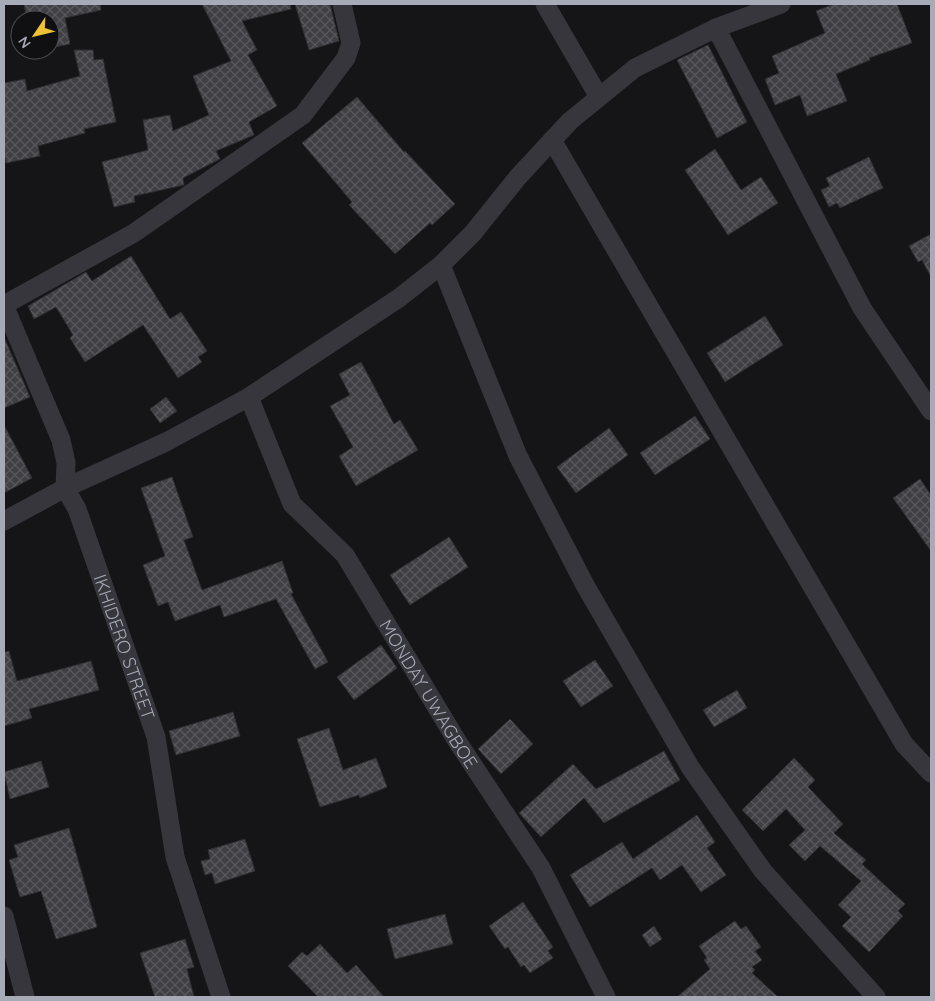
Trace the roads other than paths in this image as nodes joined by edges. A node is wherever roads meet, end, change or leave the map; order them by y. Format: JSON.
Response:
{"nodes":[{"id":1,"x":342,"y":4,"type":"edge"},
{"id":2,"x":545,"y":4,"type":"edge"},
{"id":3,"x":781,"y":4,"type":"edge"},
{"id":4,"x":716,"y":28,"type":"junction"},
{"id":5,"x":599,"y":97,"type":"junction"},
{"id":6,"x":552,"y":140,"type":"junction"},
{"id":7,"x":441,"y":265,"type":"junction"},
{"id":8,"x":4,"y":305,"type":"edge"},
{"id":9,"x":249,"y":397,"type":"junction"},
{"id":10,"x":931,"y":411,"type":"edge"},
{"id":11,"x":65,"y":488,"type":"junction"},
{"id":12,"x":4,"y":521,"type":"edge"},
{"id":13,"x":931,"y":773,"type":"edge"},
{"id":14,"x":4,"y":916,"type":"edge"},
{"id":15,"x":25,"y":997,"type":"edge"},
{"id":16,"x":221,"y":997,"type":"edge"},
{"id":17,"x":606,"y":997,"type":"edge"},
{"id":18,"x":876,"y":997,"type":"edge"}],
"edges":[{"from":1,"to":8,"type":"street"},
{"from":2,"to":5,"type":"street"},
{"from":3,"to":4,"type":"street"},
{"from":4,"to":5,"type":"street"},
{"from":4,"to":10,"type":"street"},
{"from":5,"to":6,"type":"street"},
{"from":6,"to":7,"type":"street"},
{"from":6,"to":13,"type":"street"},
{"from":7,"to":9,"type":"street"},
{"from":7,"to":18,"type":"street"},
{"from":8,"to":11,"type":"street"},
{"from":9,"to":11,"type":"street"},
{"from":9,"to":17,"type":"street","name":"MONDAY UWAGBOE"},
{"from":11,"to":12,"type":"street"},
{"from":11,"to":16,"type":"street","name":"IKHIDERO STREET"},
{"from":14,"to":15,"type":"street"}]}
